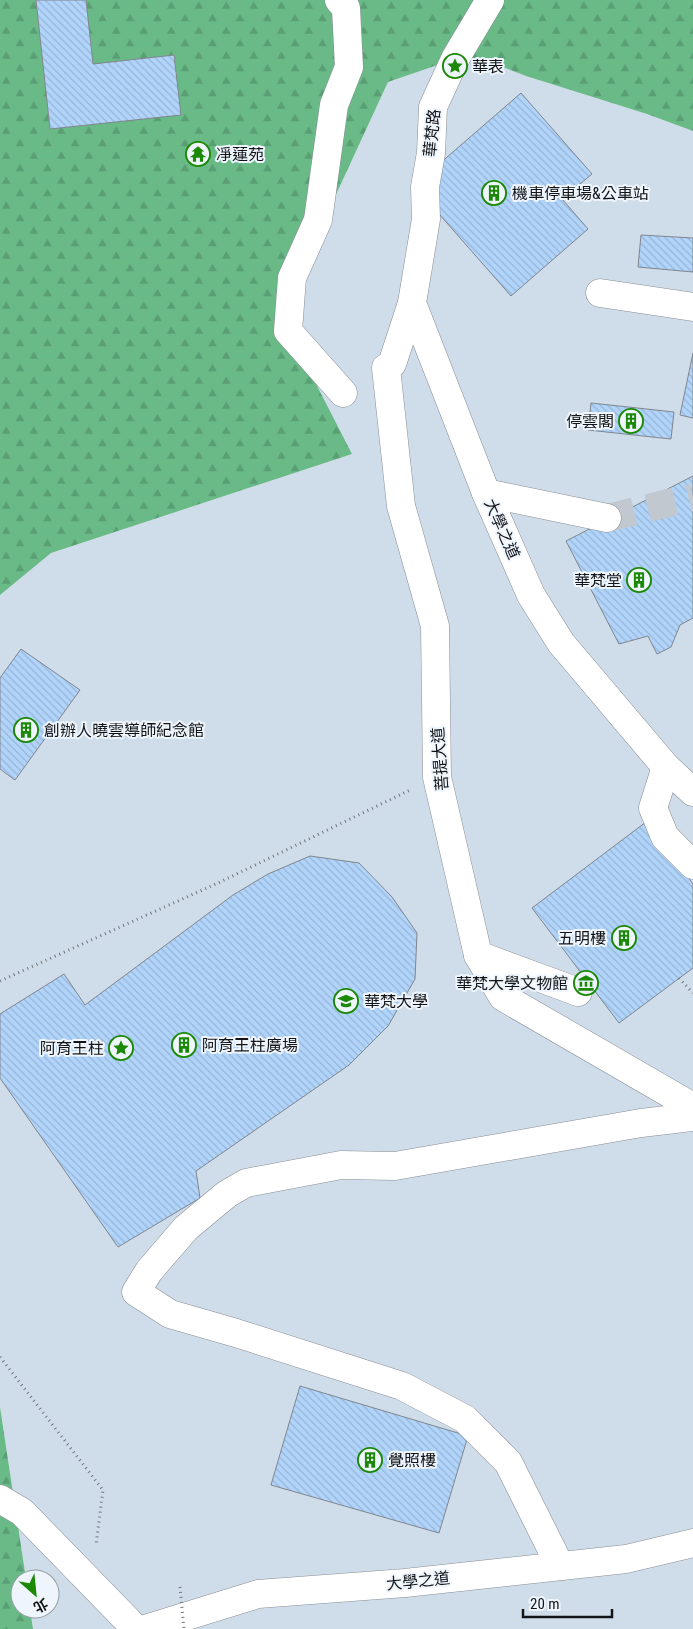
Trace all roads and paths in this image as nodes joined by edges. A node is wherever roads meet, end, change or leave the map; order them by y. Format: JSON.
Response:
{"nodes":[{"id":1,"x":339,"y":0,"type":"edge"},
{"id":2,"x":490,"y":0,"type":"edge"},
{"id":3,"x":600,"y":293,"type":"dead end"},
{"id":4,"x":412,"y":303,"type":"junction"},
{"id":5,"x":693,"y":308,"type":"edge"},
{"id":6,"x":343,"y":394,"type":"dead end"},
{"id":7,"x":486,"y":493,"type":"junction"},
{"id":8,"x":606,"y":518,"type":"tunnel mouth"},
{"id":9,"x":666,"y":767,"type":"junction"},
{"id":10,"x":438,"y":777,"type":"junction"},
{"id":11,"x":693,"y":792,"type":"edge"},
{"id":12,"x":693,"y":865,"type":"edge"},
{"id":13,"x":478,"y":955,"type":"junction"},
{"id":14,"x":679,"y":978,"type":"dead end"},
{"id":15,"x":0,"y":981,"type":"edge"},
{"id":16,"x":578,"y":992,"type":"dead end"},
{"id":17,"x":693,"y":993,"type":"edge"},
{"id":18,"x":693,"y":1107,"type":"edge"},
{"id":19,"x":693,"y":1117,"type":"edge"},
{"id":20,"x":0,"y":1357,"type":"edge"},
{"id":21,"x":0,"y":1499,"type":"edge"},
{"id":22,"x":693,"y":1543,"type":"edge"},
{"id":23,"x":560,"y":1566,"type":"junction"},
{"id":24,"x":91,"y":1583,"type":"junction"},
{"id":25,"x":180,"y":1587,"type":"dead end"},
{"id":26,"x":136,"y":1629,"type":"edge"},
{"id":27,"x":145,"y":1629,"type":"edge"},
{"id":28,"x":184,"y":1629,"type":"edge"}],
"edges":[{"from":1,"to":6,"type":"street"},
{"from":2,"to":4,"type":"street","name":"華梵路"},
{"from":3,"to":5,"type":"street"},
{"from":4,"to":7,"type":"street","name":"大學之道"},
{"from":4,"to":10,"type":"street","name":"菩提大道"},
{"from":7,"to":8,"type":"street"},
{"from":7,"to":9,"type":"street","name":"大學之道"},
{"from":9,"to":11,"type":"street","name":"大學之道"},
{"from":9,"to":12,"type":"street"},
{"from":10,"to":13,"type":"street","name":"菩提大道"},
{"from":10,"to":15,"type":"path"},
{"from":13,"to":16,"type":"street"},
{"from":13,"to":18,"type":"street","name":"菩提大道"},
{"from":14,"to":17,"type":"path"},
{"from":19,"to":23,"type":"street"},
{"from":20,"to":24,"type":"path"},
{"from":21,"to":24,"type":"street"},
{"from":22,"to":23,"type":"street","name":"大學之道"},
{"from":23,"to":27,"type":"street","name":"大學之道"},
{"from":24,"to":26,"type":"street"},
{"from":25,"to":28,"type":"path","bridge":true}]}
